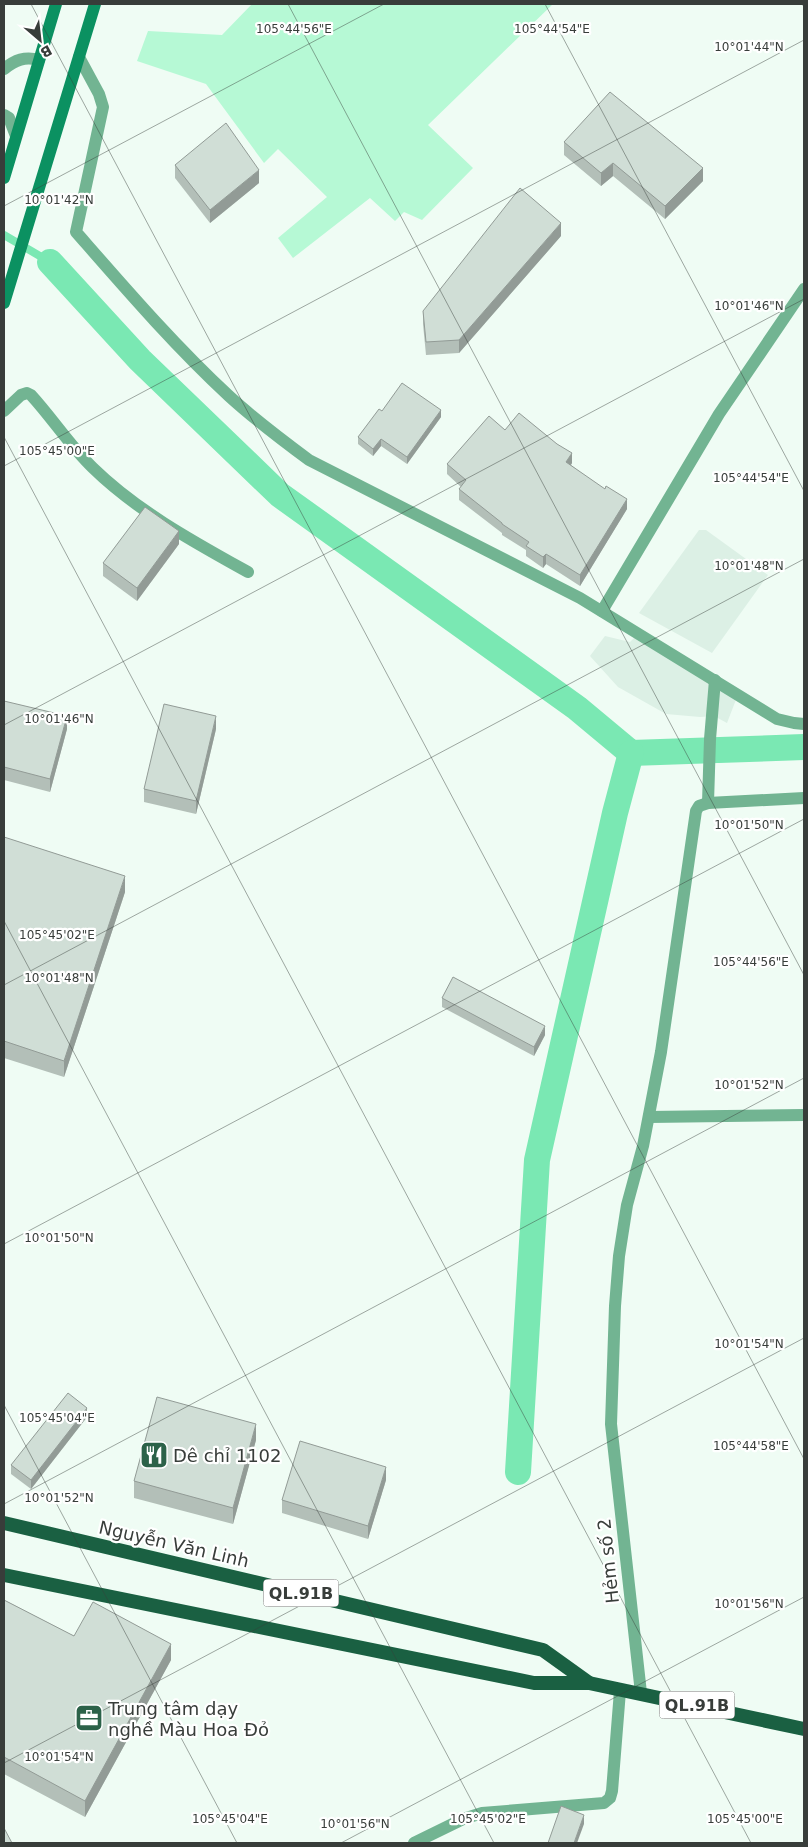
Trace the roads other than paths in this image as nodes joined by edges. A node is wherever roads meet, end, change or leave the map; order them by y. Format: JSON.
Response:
{"nodes":[{"id":1,"x":56,"y":4,"type":"edge"},
{"id":2,"x":95,"y":4,"type":"edge"},
{"id":3,"x":79,"y":57,"type":"junction"},
{"id":4,"x":39,"y":60,"type":"junction"},
{"id":5,"x":4,"y":69,"type":"edge"},
{"id":6,"x":4,"y":115,"type":"edge"},
{"id":7,"x":16,"y":136,"type":"junction"},
{"id":8,"x":4,"y":178,"type":"edge"},
{"id":9,"x":804,"y":289,"type":"edge"},
{"id":10,"x":5,"y":300,"type":"edge"},
{"id":11,"x":4,"y":411,"type":"edge"},
{"id":12,"x":248,"y":572,"type":"dead end"},
{"id":13,"x":602,"y":611,"type":"junction"},
{"id":14,"x":715,"y":680,"type":"junction"},
{"id":15,"x":804,"y":724,"type":"edge"},
{"id":16,"x":804,"y":798,"type":"edge"},
{"id":17,"x":708,"y":803,"type":"junction"},
{"id":18,"x":804,"y":1115,"type":"edge"},
{"id":19,"x":649,"y":1117,"type":"junction"},
{"id":20,"x":4,"y":1523,"type":"edge"},
{"id":21,"x":4,"y":1575,"type":"edge"},
{"id":22,"x":590,"y":1683,"type":"junction"},
{"id":23,"x":620,"y":1691,"type":"junction"},
{"id":24,"x":641,"y":1693,"type":"junction"},
{"id":25,"x":804,"y":1729,"type":"edge"},
{"id":26,"x":414,"y":1843,"type":"edge"}],
"edges":[{"from":1,"to":4,"type":"main road"},
{"from":2,"to":3,"type":"main road"},
{"from":3,"to":10,"type":"main road"},
{"from":3,"to":13,"type":"street"},
{"from":4,"to":5,"type":"street"},
{"from":4,"to":7,"type":"main road"},
{"from":6,"to":7,"type":"street"},
{"from":7,"to":8,"type":"main road"},
{"from":9,"to":13,"type":"street"},
{"from":11,"to":12,"type":"street"},
{"from":13,"to":14,"type":"street"},
{"from":14,"to":15,"type":"street"},
{"from":14,"to":17,"type":"street"},
{"from":16,"to":17,"type":"street"},
{"from":17,"to":19,"type":"street","name":"Hẻm số 2"},
{"from":18,"to":19,"type":"street"},
{"from":19,"to":24,"type":"street","name":"Hẻm số 2"},
{"from":20,"to":22,"type":"highway","name":"Nguyễn Văn Linh","number":"QL.91B"},
{"from":21,"to":22,"type":"highway","name":"Nguyễn Văn Linh","number":"QL.91B"},
{"from":22,"to":23,"type":"highway","name":"Nguyễn Văn Linh","number":"QL.91B"},
{"from":23,"to":24,"type":"highway","name":"Nguyễn Văn Linh","number":"QL.91B"},
{"from":23,"to":26,"type":"street"},
{"from":24,"to":25,"type":"highway","name":"Nguyễn Văn Linh","number":"QL.91B"}]}
